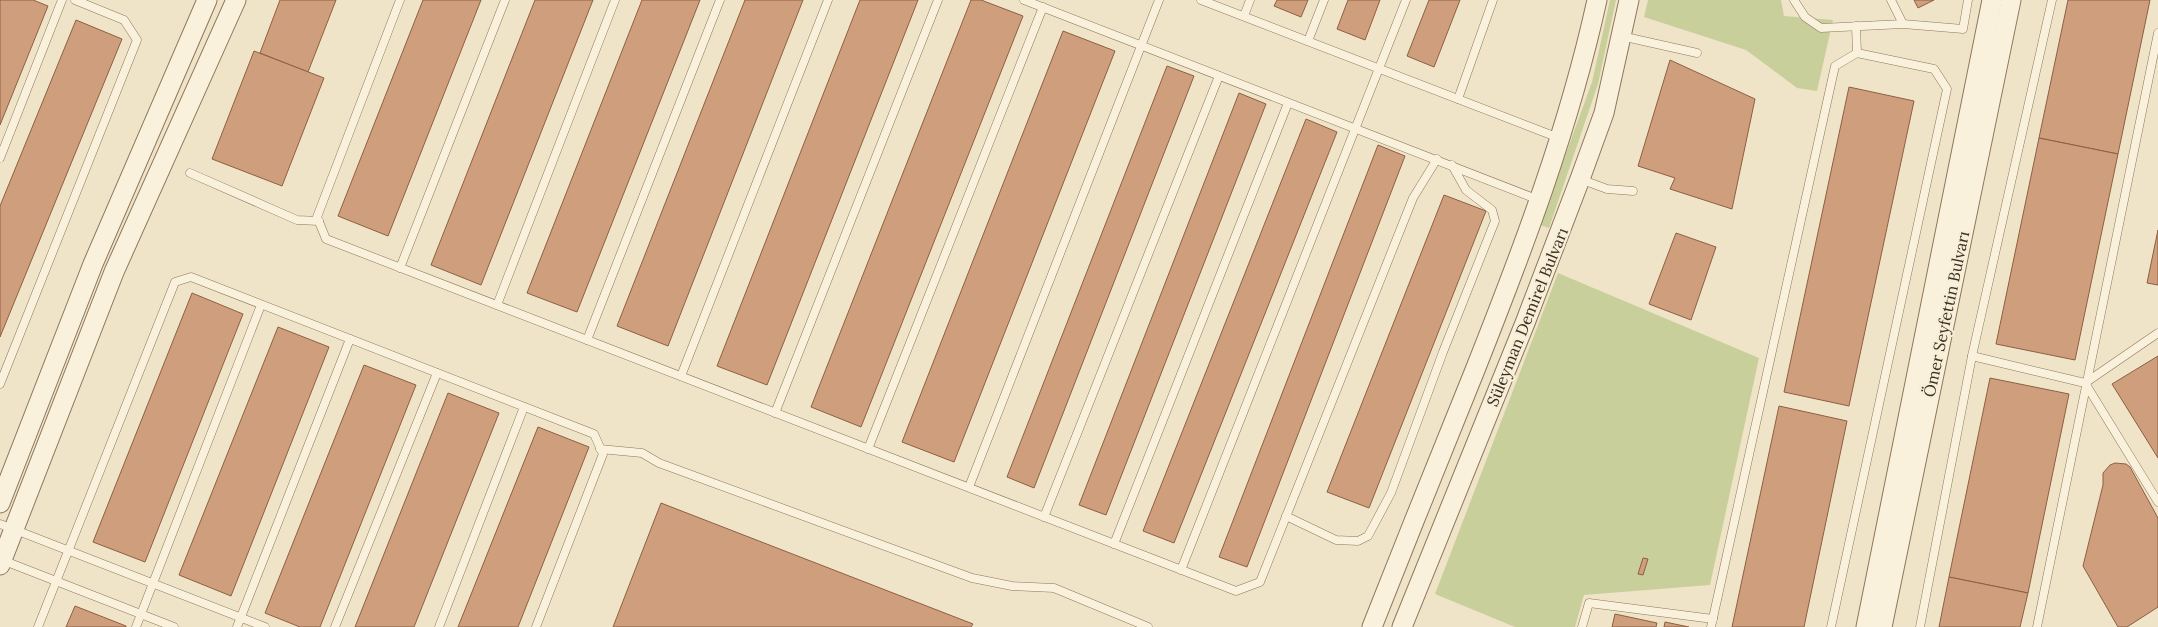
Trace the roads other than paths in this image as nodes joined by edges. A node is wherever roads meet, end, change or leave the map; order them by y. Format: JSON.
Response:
{"nodes":[{"id":1,"x":62,"y":0,"type":"edge"},
{"id":2,"x":75,"y":0,"type":"edge"},
{"id":3,"x":207,"y":0,"type":"edge"},
{"id":4,"x":236,"y":0,"type":"edge"},
{"id":5,"x":400,"y":0,"type":"edge"},
{"id":6,"x":505,"y":0,"type":"edge"},
{"id":7,"x":615,"y":0,"type":"edge"},
{"id":8,"x":720,"y":0,"type":"edge"},
{"id":9,"x":828,"y":0,"type":"edge"},
{"id":10,"x":938,"y":0,"type":"edge"},
{"id":11,"x":1024,"y":0,"type":"edge"},
{"id":12,"x":1159,"y":0,"type":"edge"},
{"id":13,"x":1201,"y":0,"type":"edge"},
{"id":14,"x":1250,"y":0,"type":"edge"},
{"id":15,"x":1324,"y":0,"type":"edge"},
{"id":16,"x":1406,"y":0,"type":"edge"},
{"id":17,"x":1493,"y":0,"type":"edge"},
{"id":18,"x":1597,"y":0,"type":"edge"},
{"id":19,"x":1629,"y":0,"type":"edge"},
{"id":20,"x":1794,"y":0,"type":"edge"},
{"id":21,"x":1891,"y":0,"type":"edge"},
{"id":22,"x":1968,"y":0,"type":"edge"},
{"id":23,"x":1992,"y":0,"type":"edge"},
{"id":24,"x":2011,"y":0,"type":"edge"},
{"id":25,"x":2052,"y":0,"type":"edge"},
{"id":26,"x":1043,"y":7,"type":"junction"},
{"id":27,"x":1244,"y":16,"type":"junction"},
{"id":28,"x":1903,"y":24,"type":"junction"},
{"id":29,"x":1856,"y":26,"type":"junction"},
{"id":30,"x":2158,"y":33,"type":"edge"},
{"id":31,"x":1621,"y":36,"type":"junction"},
{"id":32,"x":1308,"y":41,"type":"junction"},
{"id":33,"x":1141,"y":46,"type":"junction"},
{"id":34,"x":1697,"y":53,"type":"dead end"},
{"id":35,"x":1857,"y":53,"type":"junction"},
{"id":36,"x":1379,"y":69,"type":"junction"},
{"id":37,"x":1219,"y":76,"type":"junction"},
{"id":38,"x":1458,"y":99,"type":"junction"},
{"id":39,"x":1288,"y":103,"type":"junction"},
{"id":40,"x":1355,"y":129,"type":"junction"},
{"id":41,"x":1560,"y":139,"type":"junction"},
{"id":42,"x":0,"y":158,"type":"edge"},
{"id":43,"x":1437,"y":159,"type":"junction"},
{"id":44,"x":1452,"y":165,"type":"junction"},
{"id":45,"x":190,"y":174,"type":"dead end"},
{"id":46,"x":1580,"y":180,"type":"junction"},
{"id":47,"x":1633,"y":191,"type":"dead end"},
{"id":48,"x":1540,"y":200,"type":"junction"},
{"id":49,"x":318,"y":221,"type":"junction"},
{"id":50,"x":400,"y":268,"type":"junction"},
{"id":51,"x":261,"y":304,"type":"junction"},
{"id":52,"x":497,"y":305,"type":"junction"},
{"id":53,"x":2158,"y":333,"type":"edge"},
{"id":54,"x":350,"y":339,"type":"junction"},
{"id":55,"x":587,"y":340,"type":"junction"},
{"id":56,"x":1972,"y":356,"type":"junction"},
{"id":57,"x":437,"y":373,"type":"junction"},
{"id":58,"x":681,"y":376,"type":"junction"},
{"id":59,"x":2085,"y":383,"type":"junction"},
{"id":60,"x":0,"y":384,"type":"edge"},
{"id":61,"x":524,"y":407,"type":"junction"},
{"id":62,"x":775,"y":413,"type":"junction"},
{"id":63,"x":600,"y":449,"type":"junction"},
{"id":64,"x":868,"y":449,"type":"junction"},
{"id":65,"x":969,"y":488,"type":"junction"},
{"id":66,"x":0,"y":502,"type":"edge"},
{"id":67,"x":2158,"y":502,"type":"edge"},
{"id":68,"x":1286,"y":516,"type":"junction"},
{"id":69,"x":1044,"y":517,"type":"junction"},
{"id":70,"x":7,"y":527,"type":"edge"},
{"id":71,"x":1114,"y":544,"type":"junction"},
{"id":72,"x":67,"y":552,"type":"junction"},
{"id":73,"x":1,"y":561,"type":"edge"},
{"id":74,"x":1181,"y":570,"type":"junction"},
{"id":75,"x":56,"y":581,"type":"junction"},
{"id":76,"x":152,"y":584,"type":"junction"},
{"id":77,"x":141,"y":614,"type":"junction"},
{"id":78,"x":241,"y":618,"type":"junction"},
{"id":79,"x":1712,"y":623,"type":"edge"},
{"id":80,"x":38,"y":627,"type":"edge"},
{"id":81,"x":136,"y":627,"type":"edge"},
{"id":82,"x":174,"y":627,"type":"edge"},
{"id":83,"x":237,"y":627,"type":"edge"},
{"id":84,"x":265,"y":627,"type":"edge"},
{"id":85,"x":335,"y":627,"type":"edge"},
{"id":86,"x":439,"y":627,"type":"edge"},
{"id":87,"x":536,"y":627,"type":"edge"},
{"id":88,"x":1148,"y":627,"type":"edge"},
{"id":89,"x":1372,"y":627,"type":"edge"},
{"id":90,"x":1402,"y":627,"type":"edge"},
{"id":91,"x":1582,"y":627,"type":"edge"},
{"id":92,"x":1831,"y":627,"type":"edge"},
{"id":93,"x":1866,"y":627,"type":"edge"},
{"id":94,"x":1882,"y":627,"type":"edge"},
{"id":95,"x":1920,"y":627,"type":"edge"},
{"id":96,"x":2037,"y":627,"type":"edge"}],
"edges":[{"from":1,"to":42,"type":"lane"},
{"from":2,"to":60,"type":"lane"},
{"from":3,"to":66,"type":"street"},
{"from":4,"to":70,"type":"street"},
{"from":5,"to":49,"type":"lane"},
{"from":6,"to":50,"type":"lane"},
{"from":7,"to":52,"type":"lane"},
{"from":8,"to":55,"type":"lane"},
{"from":9,"to":58,"type":"lane"},
{"from":10,"to":62,"type":"lane"},
{"from":11,"to":26,"type":"lane"},
{"from":12,"to":33,"type":"lane"},
{"from":13,"to":27,"type":"lane"},
{"from":14,"to":27,"type":"lane"},
{"from":15,"to":32,"type":"lane"},
{"from":16,"to":36,"type":"lane"},
{"from":17,"to":38,"type":"lane"},
{"from":18,"to":41,"type":"street","name":"Süleyman Demirel Bulvarı"},
{"from":19,"to":31,"type":"street","name":"Süleyman Demirel Bulvarı"},
{"from":20,"to":29,"type":"lane"},
{"from":21,"to":28,"type":"lane"},
{"from":22,"to":28,"type":"lane"},
{"from":23,"to":93,"type":"street","name":"Ömer Seyfettin Bulvarı"},
{"from":24,"to":94,"type":"street","name":"Ömer Seyfettin Bulvarı"},
{"from":25,"to":56,"type":"lane"},
{"from":26,"to":33,"type":"lane"},
{"from":26,"to":64,"type":"lane"},
{"from":27,"to":32,"type":"lane"},
{"from":28,"to":29,"type":"lane"},
{"from":29,"to":35,"type":"lane"},
{"from":30,"to":59,"type":"lane"},
{"from":31,"to":34,"type":"lane"},
{"from":31,"to":46,"type":"street","name":"Süleyman Demirel Bulvarı"},
{"from":32,"to":36,"type":"lane"},
{"from":33,"to":37,"type":"lane"},
{"from":33,"to":65,"type":"lane"},
{"from":35,"to":79,"type":"lane"},
{"from":35,"to":92,"type":"lane"},
{"from":36,"to":38,"type":"lane"},
{"from":36,"to":40,"type":"lane"},
{"from":37,"to":39,"type":"lane"},
{"from":37,"to":69,"type":"lane"},
{"from":38,"to":41,"type":"lane"},
{"from":39,"to":40,"type":"lane"},
{"from":39,"to":71,"type":"lane"},
{"from":40,"to":43,"type":"lane"},
{"from":40,"to":74,"type":"lane"},
{"from":41,"to":48,"type":"street","name":"Süleyman Demirel Bulvarı"},
{"from":43,"to":44,"type":"lane"},
{"from":43,"to":68,"type":"lane"},
{"from":44,"to":48,"type":"lane"},
{"from":44,"to":68,"type":"lane"},
{"from":45,"to":49,"type":"lane"},
{"from":46,"to":47,"type":"lane"},
{"from":46,"to":90,"type":"street","name":"Süleyman Demirel Bulvarı"},
{"from":48,"to":89,"type":"street","name":"Süleyman Demirel Bulvarı"},
{"from":49,"to":50,"type":"lane"},
{"from":50,"to":52,"type":"lane"},
{"from":51,"to":54,"type":"lane"},
{"from":51,"to":72,"type":"lane"},
{"from":51,"to":76,"type":"lane"},
{"from":52,"to":55,"type":"lane"},
{"from":53,"to":59,"type":"lane"},
{"from":54,"to":57,"type":"lane"},
{"from":54,"to":78,"type":"lane"},
{"from":55,"to":58,"type":"lane"},
{"from":56,"to":59,"type":"lane"},
{"from":56,"to":95,"type":"lane"},
{"from":57,"to":61,"type":"lane"},
{"from":57,"to":85,"type":"lane"},
{"from":58,"to":62,"type":"lane"},
{"from":59,"to":67,"type":"lane"},
{"from":59,"to":96,"type":"lane"},
{"from":61,"to":63,"type":"lane"},
{"from":61,"to":86,"type":"lane"},
{"from":62,"to":64,"type":"lane"},
{"from":63,"to":87,"type":"lane"},
{"from":63,"to":88,"type":"lane"},
{"from":64,"to":65,"type":"lane"},
{"from":65,"to":69,"type":"lane"},
{"from":68,"to":74,"type":"lane"},
{"from":69,"to":71,"type":"lane"},
{"from":70,"to":72,"type":"lane"},
{"from":70,"to":73,"type":"street"},
{"from":71,"to":74,"type":"lane"},
{"from":72,"to":75,"type":"lane"},
{"from":72,"to":76,"type":"lane"},
{"from":73,"to":75,"type":"lane"},
{"from":75,"to":77,"type":"lane"},
{"from":75,"to":80,"type":"lane"},
{"from":76,"to":77,"type":"lane"},
{"from":76,"to":78,"type":"lane"},
{"from":77,"to":81,"type":"lane"},
{"from":77,"to":82,"type":"lane"},
{"from":78,"to":83,"type":"lane"},
{"from":78,"to":84,"type":"lane"},
{"from":79,"to":91,"type":"lane"}]}
